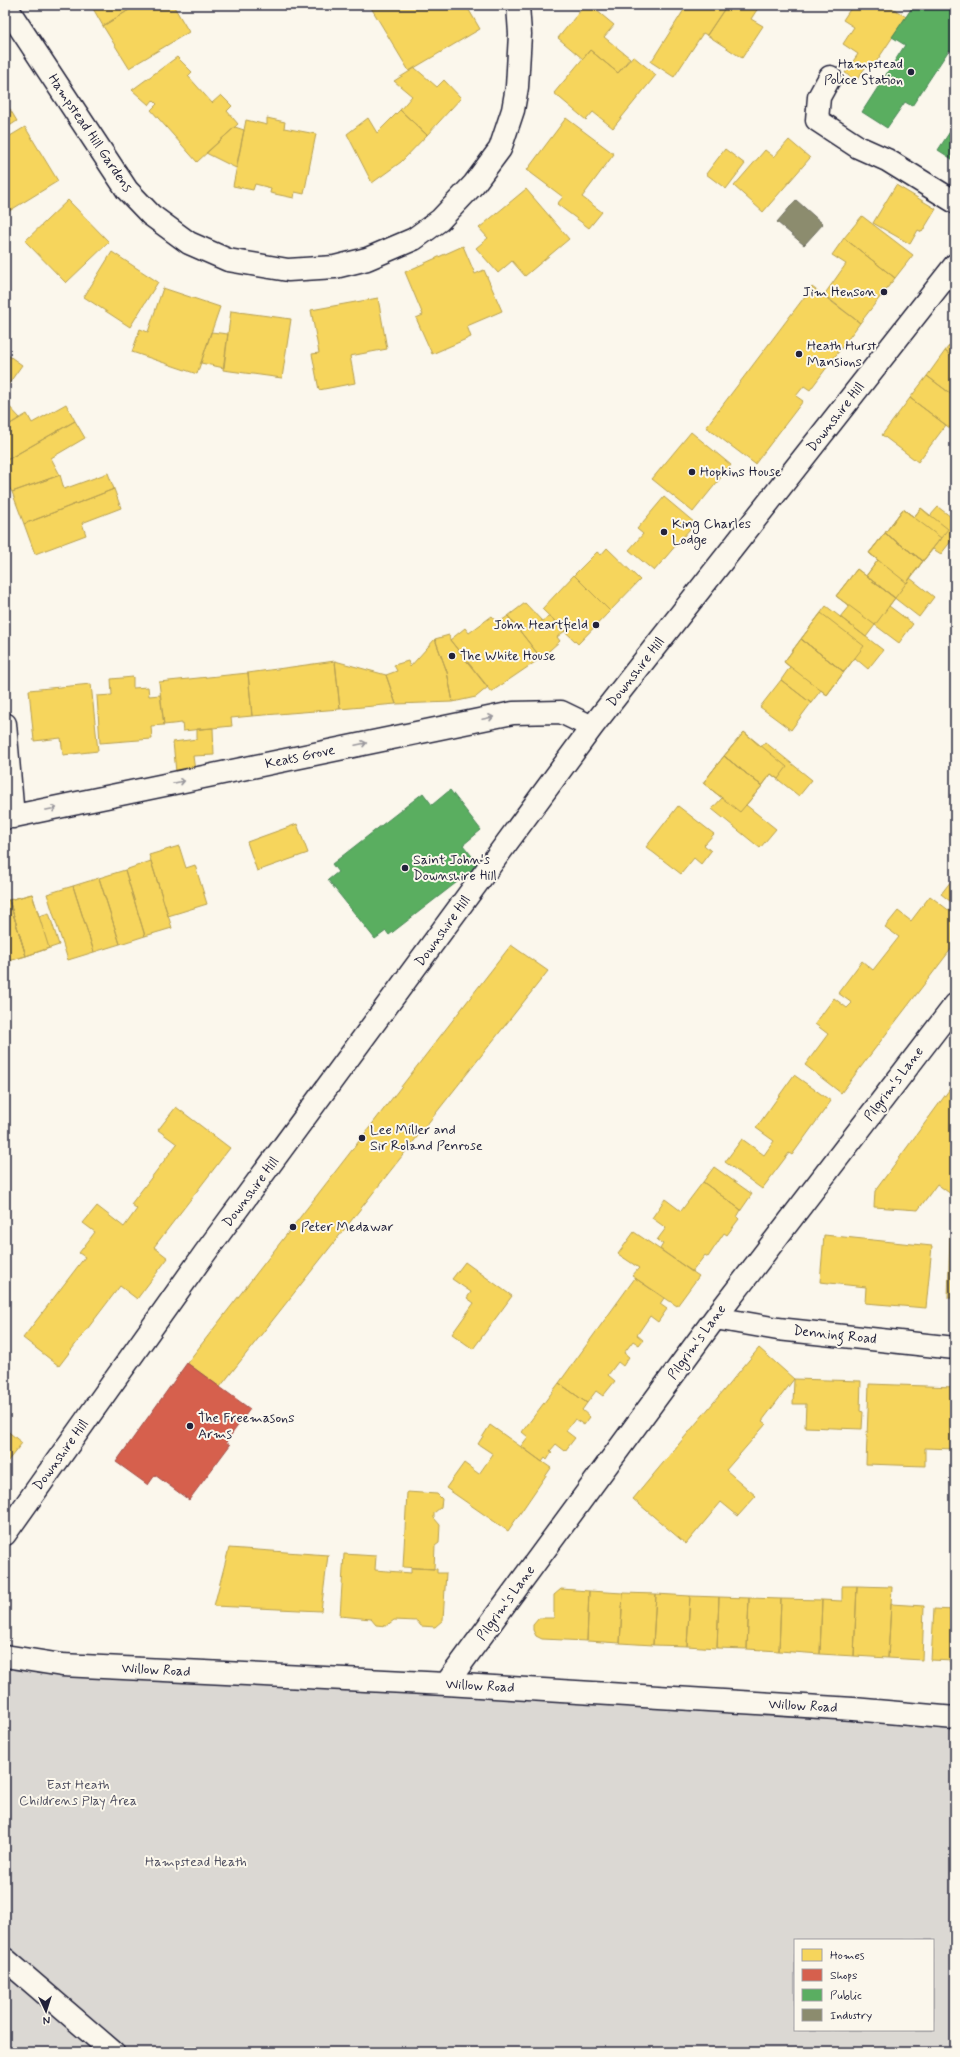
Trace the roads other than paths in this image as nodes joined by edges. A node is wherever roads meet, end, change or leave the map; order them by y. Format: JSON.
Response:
{"nodes":[{"id":1,"x":6,"y":5,"type":"edge"},
{"id":2,"x":518,"y":5,"type":"edge"},
{"id":3,"x":830,"y":77,"type":"dead end"},
{"id":4,"x":955,"y":202,"type":"edge"},
{"id":5,"x":955,"y":265,"type":"edge"},
{"id":6,"x":5,"y":724,"type":"edge"},
{"id":7,"x":592,"y":727,"type":"junction"},
{"id":8,"x":9,"y":818,"type":"edge"},
{"id":9,"x":955,"y":1005,"type":"edge"},
{"id":10,"x":715,"y":1318,"type":"junction"},
{"id":11,"x":955,"y":1348,"type":"edge"},
{"id":12,"x":5,"y":1534,"type":"edge"},
{"id":13,"x":5,"y":1656,"type":"edge"},
{"id":14,"x":446,"y":1684,"type":"junction"},
{"id":15,"x":955,"y":1718,"type":"edge"},
{"id":16,"x":5,"y":1959,"type":"edge"},
{"id":17,"x":113,"y":2052,"type":"edge"}],
"edges":[{"from":1,"to":2,"type":"street","name":"Hampstead Hill Gardens"},
{"from":3,"to":4,"type":"street"},
{"from":5,"to":7,"type":"street","name":"Downshire Hill"},
{"from":6,"to":8,"type":"street"},
{"from":8,"to":7,"type":"street","name":"Keats Grove","one_way":true},
{"from":7,"to":12,"type":"street","name":"Downshire Hill"},
{"from":9,"to":10,"type":"street","name":"Pilgrim's Lane"},
{"from":10,"to":11,"type":"street","name":"Denning Road"},
{"from":10,"to":14,"type":"street","name":"Pilgrim's Lane"},
{"from":13,"to":14,"type":"street","name":"Willow Road"},
{"from":14,"to":15,"type":"street","name":"Willow Road"},
{"from":16,"to":17,"type":"street"}]}
